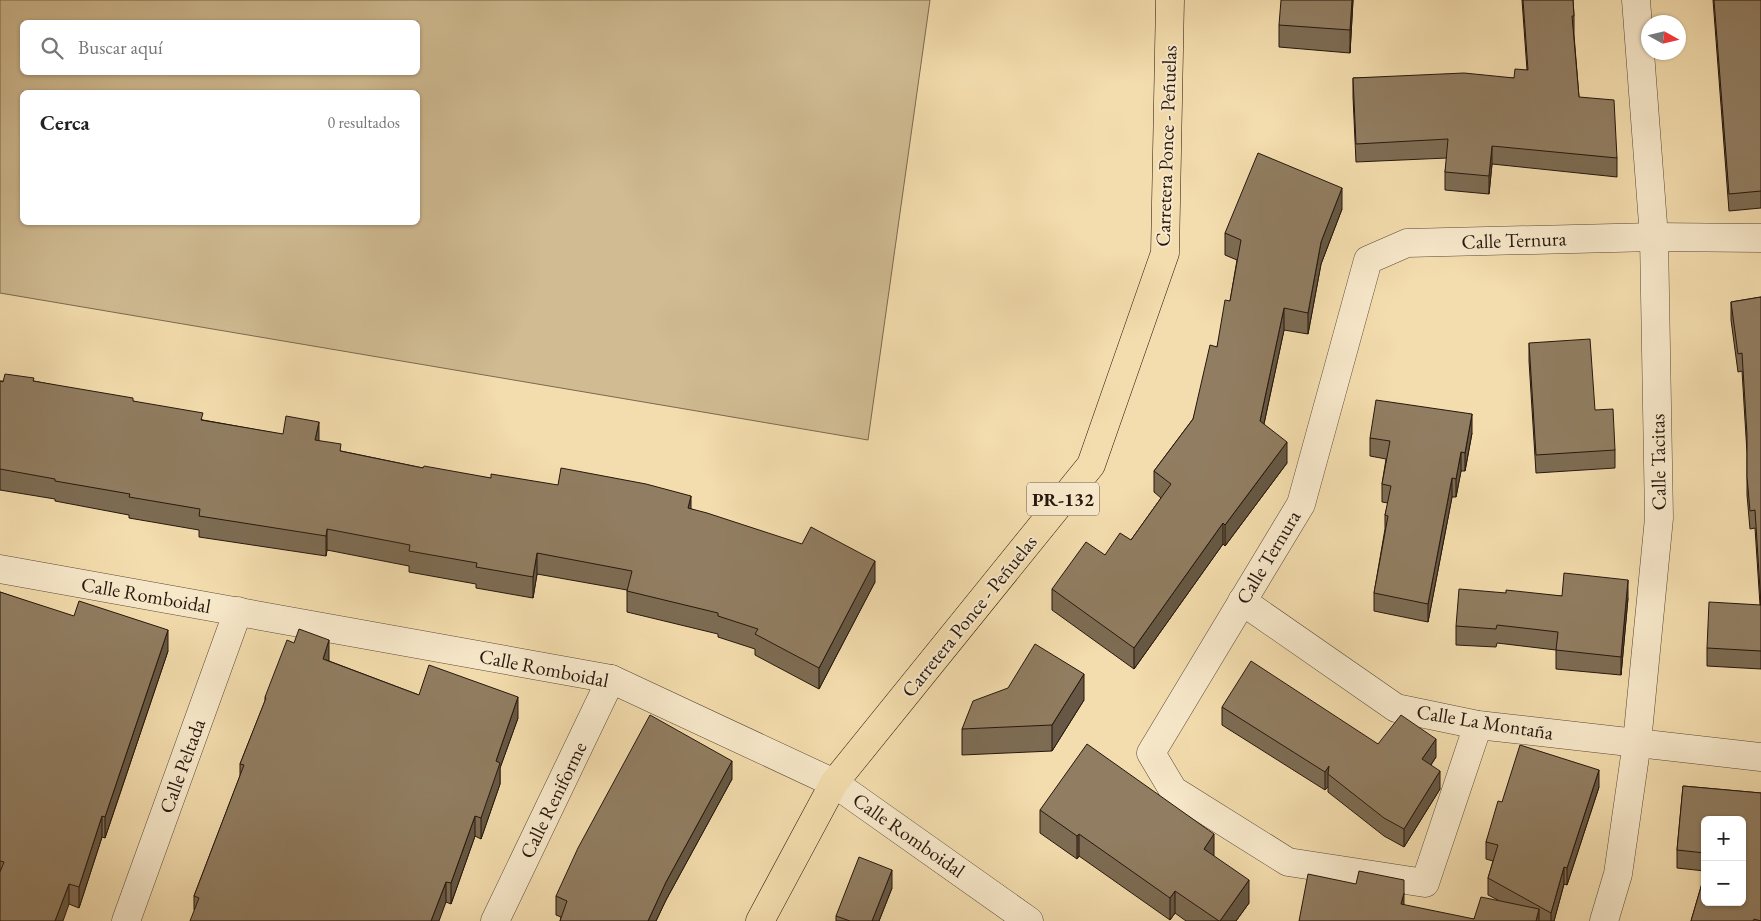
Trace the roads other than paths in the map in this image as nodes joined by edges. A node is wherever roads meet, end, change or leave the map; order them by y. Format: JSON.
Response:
{"nodes":[{"id":1,"x":1170,"y":0,"type":"edge"},
{"id":2,"x":1636,"y":0,"type":"edge"},
{"id":3,"x":1654,"y":237,"type":"junction"},
{"id":4,"x":1761,"y":238,"type":"edge"},
{"id":5,"x":0,"y":568,"type":"edge"},
{"id":6,"x":1242,"y":601,"type":"junction"},
{"id":7,"x":238,"y":611,"type":"junction"},
{"id":8,"x":611,"y":680,"type":"junction"},
{"id":9,"x":1478,"y":725,"type":"junction"},
{"id":10,"x":1637,"y":742,"type":"junction"},
{"id":11,"x":1761,"y":757,"type":"edge"},
{"id":12,"x":834,"y":783,"type":"junction"},
{"id":13,"x":126,"y":921,"type":"edge"},
{"id":14,"x":495,"y":921,"type":"edge"},
{"id":15,"x":760,"y":921,"type":"edge"},
{"id":16,"x":1030,"y":921,"type":"edge"},
{"id":17,"x":1604,"y":921,"type":"edge"}],
"edges":[{"from":1,"to":12,"type":"main road","name":"Carretera Ponce - Peñuelas","number":"PR-132"},
{"from":2,"to":3,"type":"street","name":"Calle Tacitas"},
{"from":3,"to":4,"type":"street","name":"Calle Ternura"},
{"from":3,"to":6,"type":"street","name":"Calle Ternura"},
{"from":3,"to":10,"type":"street","name":"Calle Tacitas"},
{"from":5,"to":7,"type":"street","name":"Calle Romboidal"},
{"from":6,"to":9,"type":"street","name":"Calle La Montaña"},
{"from":6,"to":9,"type":"street","name":"Calle Ternura"},
{"from":7,"to":8,"type":"street","name":"Calle Romboidal"},
{"from":7,"to":13,"type":"street","name":"Calle Peltada"},
{"from":8,"to":12,"type":"street","name":"Calle Romboidal"},
{"from":8,"to":14,"type":"street","name":"Calle Reniforme"},
{"from":9,"to":10,"type":"street","name":"Calle La Montaña"},
{"from":10,"to":11,"type":"street","name":"Calle La Montaña"},
{"from":10,"to":17,"type":"street","name":"Calle Tacitas"},
{"from":12,"to":15,"type":"main road","name":"Carretera Ponce - Peñuelas","number":"PR-132"},
{"from":12,"to":16,"type":"street","name":"Calle Romboidal"}]}
